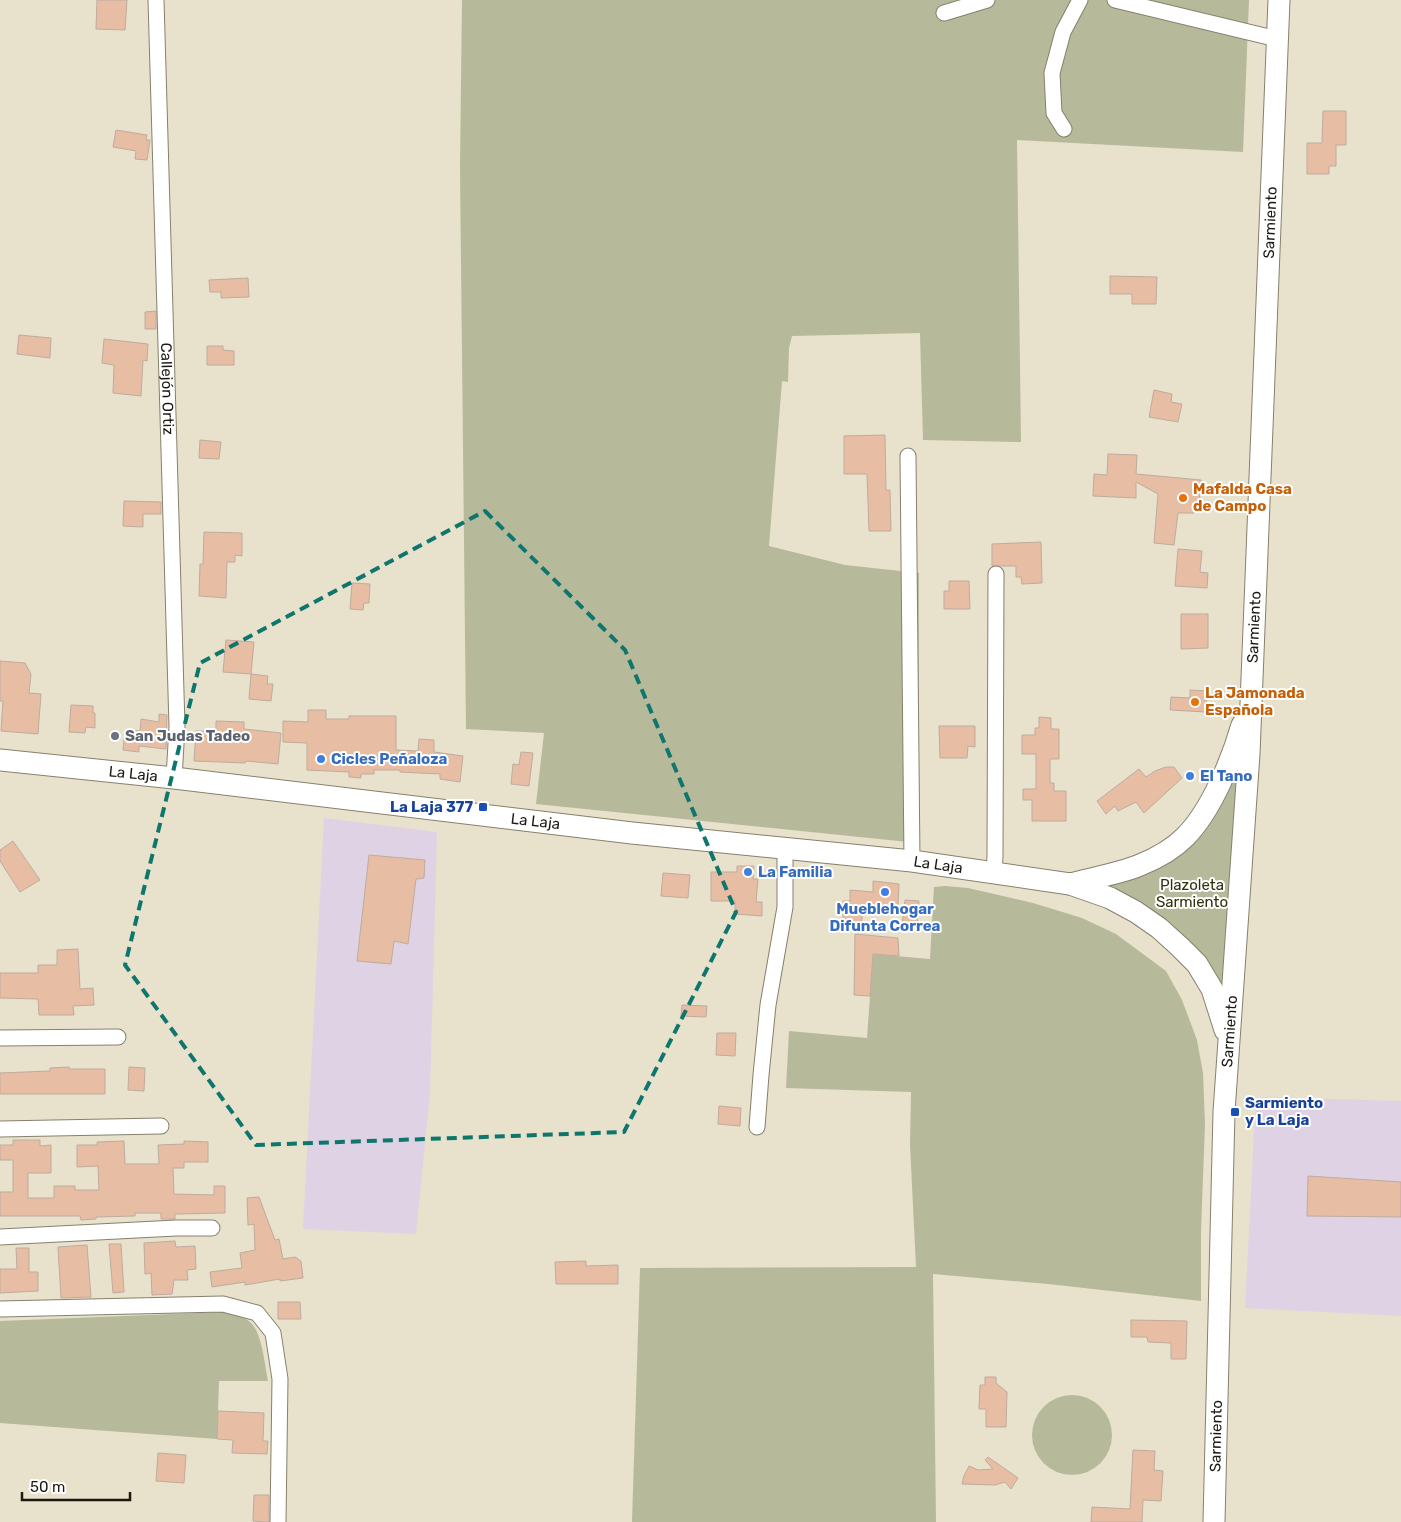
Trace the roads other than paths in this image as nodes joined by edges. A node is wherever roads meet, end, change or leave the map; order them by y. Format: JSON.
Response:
{"nodes":[{"id":1,"x":156,"y":0,"type":"edge"},
{"id":2,"x":987,"y":0,"type":"edge"},
{"id":3,"x":1080,"y":0,"type":"edge"},
{"id":4,"x":1115,"y":0,"type":"edge"},
{"id":5,"x":1279,"y":0,"type":"edge"},
{"id":6,"x":944,"y":13,"type":"dead end"},
{"id":7,"x":1277,"y":38,"type":"junction"},
{"id":8,"x":1064,"y":129,"type":"dead end"},
{"id":9,"x":908,"y":456,"type":"dead end"},
{"id":10,"x":996,"y":574,"type":"dead end"},
{"id":11,"x":1250,"y":698,"type":"junction"},
{"id":12,"x":0,"y":760,"type":"edge"},
{"id":13,"x":174,"y":778,"type":"junction"},
{"id":14,"x":785,"y":849,"type":"junction"},
{"id":15,"x":912,"y":861,"type":"junction"},
{"id":16,"x":994,"y":874,"type":"junction"},
{"id":17,"x":1070,"y":884,"type":"junction"},
{"id":18,"x":118,"y":1037,"type":"dead end"},
{"id":19,"x":0,"y":1038,"type":"edge"},
{"id":20,"x":1228,"y":1039,"type":"junction"},
{"id":21,"x":161,"y":1126,"type":"dead end"},
{"id":22,"x":758,"y":1127,"type":"dead end"},
{"id":23,"x":0,"y":1129,"type":"edge"},
{"id":24,"x":212,"y":1228,"type":"dead end"},
{"id":25,"x":0,"y":1237,"type":"edge"},
{"id":26,"x":0,"y":1309,"type":"edge"},
{"id":27,"x":278,"y":1522,"type":"edge"},
{"id":28,"x":1214,"y":1522,"type":"edge"}],
"edges":[{"from":1,"to":13,"type":"street","name":"Callejón Ortiz"},
{"from":2,"to":6,"type":"street"},
{"from":3,"to":8,"type":"street"},
{"from":4,"to":7,"type":"street"},
{"from":5,"to":7,"type":"main road","name":"Sarmiento"},
{"from":7,"to":11,"type":"main road","name":"Sarmiento"},
{"from":9,"to":15,"type":"street"},
{"from":10,"to":16,"type":"street"},
{"from":11,"to":17,"type":"main road","name":"La Laja"},
{"from":11,"to":20,"type":"main road","name":"Sarmiento"},
{"from":12,"to":13,"type":"main road","name":"La Laja"},
{"from":13,"to":14,"type":"main road","name":"La Laja"},
{"from":14,"to":15,"type":"main road","name":"La Laja"},
{"from":14,"to":22,"type":"street"},
{"from":15,"to":16,"type":"main road","name":"La Laja"},
{"from":16,"to":17,"type":"main road","name":"La Laja"},
{"from":17,"to":20,"type":"main road","name":"La Laja"},
{"from":18,"to":19,"type":"street"},
{"from":20,"to":28,"type":"main road","name":"Sarmiento"},
{"from":21,"to":23,"type":"street"},
{"from":24,"to":25,"type":"street"},
{"from":26,"to":27,"type":"street"}]}
